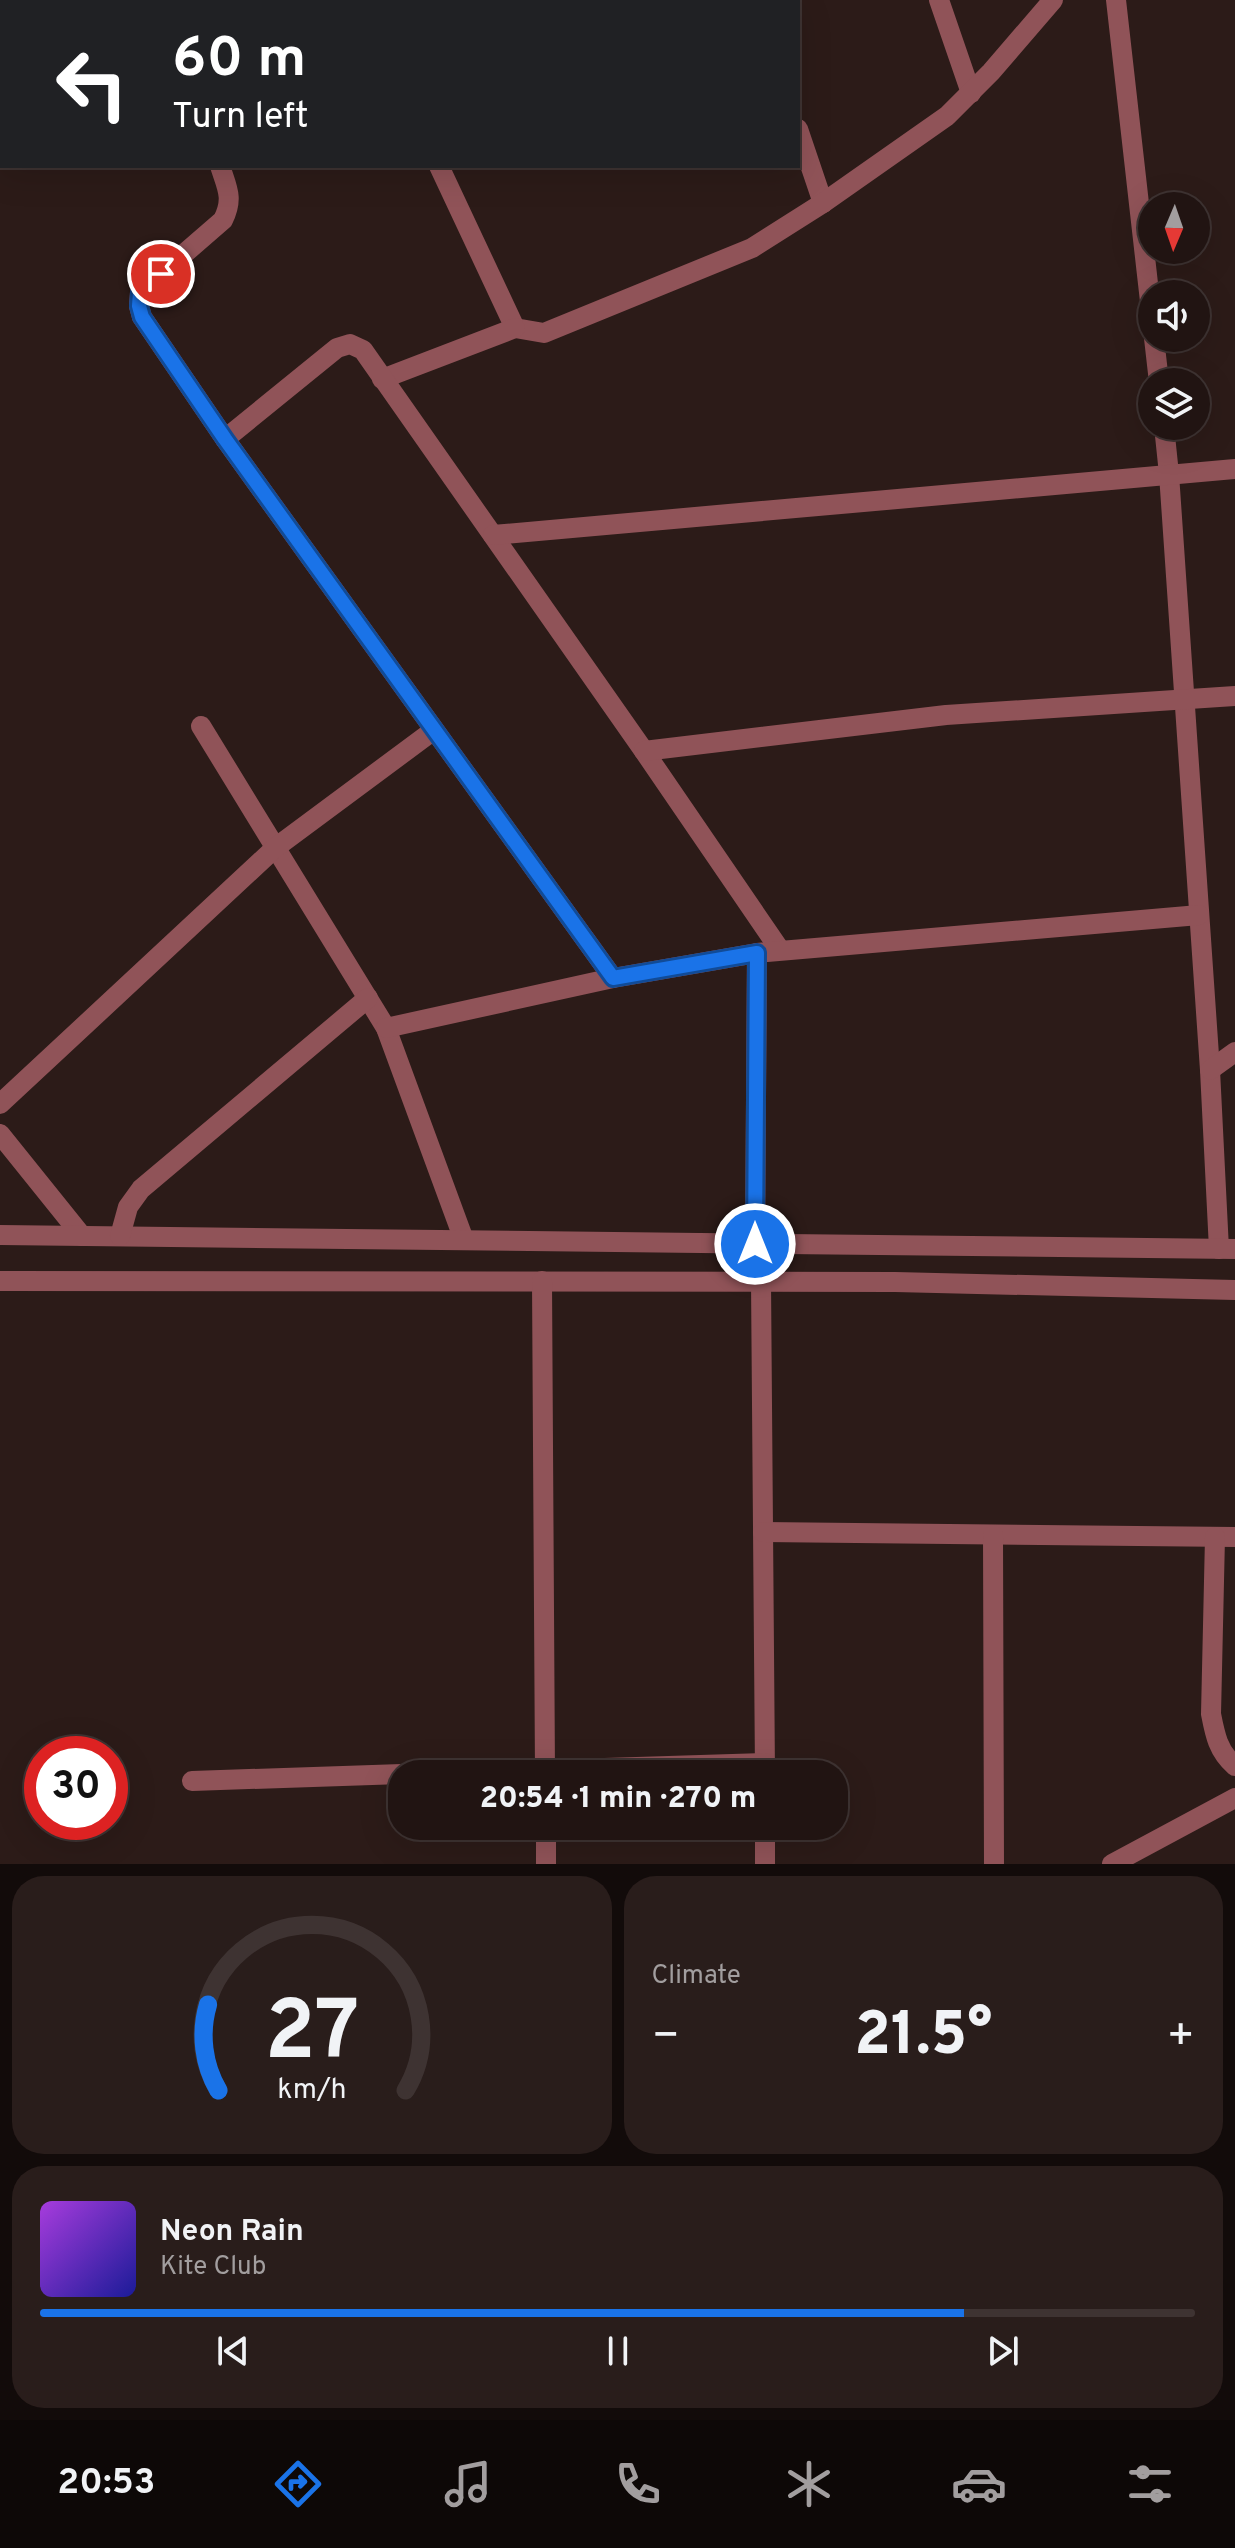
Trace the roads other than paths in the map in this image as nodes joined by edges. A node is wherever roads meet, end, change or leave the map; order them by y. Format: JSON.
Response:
{"nodes":[{"id":1,"x":939,"y":0,"type":"edge"},
{"id":2,"x":1053,"y":0,"type":"edge"},
{"id":3,"x":1116,"y":0,"type":"edge"},
{"id":4,"x":971,"y":93,"type":"junction"},
{"id":5,"x":800,"y":135,"type":"edge"},
{"id":6,"x":221,"y":168,"type":"edge"},
{"id":7,"x":440,"y":168,"type":"edge"},
{"id":8,"x":823,"y":203,"type":"junction"},
{"id":9,"x":1148,"y":280,"type":"edge"},
{"id":10,"x":515,"y":328,"type":"junction"},
{"id":11,"x":382,"y":379,"type":"junction"},
{"id":12,"x":225,"y":439,"type":"junction"},
{"id":13,"x":1165,"y":440,"type":"edge"},
{"id":14,"x":1235,"y":469,"type":"edge"},
{"id":15,"x":1169,"y":474,"type":"junction"},
{"id":16,"x":493,"y":535,"type":"junction"},
{"id":17,"x":1235,"y":696,"type":"edge"},
{"id":18,"x":1184,"y":701,"type":"junction"},
{"id":19,"x":201,"y":726,"type":"dead end"},
{"id":20,"x":434,"y":730,"type":"junction"},
{"id":21,"x":644,"y":751,"type":"junction"},
{"id":22,"x":275,"y":848,"type":"junction"},
{"id":23,"x":1199,"y":915,"type":"junction"},
{"id":24,"x":780,"y":950,"type":"junction"},
{"id":25,"x":757,"y":953,"type":"junction"},
{"id":26,"x":613,"y":978,"type":"junction"},
{"id":27,"x":368,"y":998,"type":"junction"},
{"id":28,"x":386,"y":1028,"type":"junction"},
{"id":29,"x":1235,"y":1052,"type":"edge"},
{"id":30,"x":1210,"y":1070,"type":"junction"},
{"id":31,"x":0,"y":1104,"type":"edge"},
{"id":32,"x":0,"y":1134,"type":"edge"},
{"id":33,"x":0,"y":1235,"type":"edge"},
{"id":34,"x":82,"y":1236,"type":"junction"},
{"id":35,"x":120,"y":1236,"type":"junction"},
{"id":36,"x":464,"y":1240,"type":"junction"},
{"id":37,"x":755,"y":1244,"type":"junction"},
{"id":38,"x":1227,"y":1249,"type":"edge"},
{"id":39,"x":0,"y":1281,"type":"edge"},
{"id":40,"x":542,"y":1281,"type":"junction"},
{"id":41,"x":761,"y":1281,"type":"junction"},
{"id":42,"x":1235,"y":1290,"type":"edge"},
{"id":43,"x":763,"y":1532,"type":"junction"},
{"id":44,"x":993,"y":1535,"type":"junction"},
{"id":45,"x":1225,"y":1537,"type":"edge"},
{"id":46,"x":545,"y":1760,"type":"edge"},
{"id":47,"x":765,"y":1760,"type":"edge"},
{"id":48,"x":1235,"y":1766,"type":"edge"},
{"id":49,"x":388,"y":1774,"type":"edge"},
{"id":50,"x":192,"y":1781,"type":"dead end"},
{"id":51,"x":1235,"y":1798,"type":"edge"},
{"id":52,"x":546,"y":1840,"type":"edge"},
{"id":53,"x":765,"y":1840,"type":"edge"},
{"id":54,"x":546,"y":1864,"type":"edge"},
{"id":55,"x":765,"y":1864,"type":"edge"},
{"id":56,"x":994,"y":1864,"type":"edge"},
{"id":57,"x":1112,"y":1864,"type":"edge"}],
"edges":[{"from":1,"to":4,"type":"street"},
{"from":2,"to":4,"type":"street"},
{"from":3,"to":9,"type":"street"},
{"from":4,"to":8,"type":"street"},
{"from":5,"to":8,"type":"street"},
{"from":6,"to":12,"type":"street"},
{"from":7,"to":10,"type":"street"},
{"from":8,"to":10,"type":"street"},
{"from":10,"to":11,"type":"street"},
{"from":11,"to":12,"type":"street"},
{"from":11,"to":16,"type":"street"},
{"from":12,"to":20,"type":"street"},
{"from":13,"to":15,"type":"street"},
{"from":14,"to":15,"type":"street"},
{"from":15,"to":16,"type":"street"},
{"from":15,"to":18,"type":"street"},
{"from":16,"to":21,"type":"street"},
{"from":17,"to":18,"type":"street"},
{"from":18,"to":21,"type":"street"},
{"from":18,"to":23,"type":"street"},
{"from":19,"to":22,"type":"street"},
{"from":20,"to":22,"type":"street"},
{"from":20,"to":26,"type":"street"},
{"from":21,"to":24,"type":"street"},
{"from":22,"to":27,"type":"street"},
{"from":22,"to":31,"type":"street"},
{"from":23,"to":24,"type":"street"},
{"from":23,"to":30,"type":"street"},
{"from":24,"to":25,"type":"street"},
{"from":25,"to":26,"type":"street"},
{"from":25,"to":37,"type":"street"},
{"from":26,"to":28,"type":"street"},
{"from":27,"to":28,"type":"street"},
{"from":27,"to":35,"type":"street"},
{"from":28,"to":36,"type":"street"},
{"from":29,"to":30,"type":"street"},
{"from":30,"to":38,"type":"street"},
{"from":32,"to":34,"type":"street"},
{"from":33,"to":34,"type":"street"},
{"from":34,"to":35,"type":"street"},
{"from":35,"to":36,"type":"street"},
{"from":36,"to":37,"type":"street"},
{"from":37,"to":38,"type":"street"},
{"from":39,"to":40,"type":"street"},
{"from":40,"to":41,"type":"street"},
{"from":40,"to":46,"type":"street"},
{"from":41,"to":42,"type":"street"},
{"from":41,"to":43,"type":"street"},
{"from":43,"to":44,"type":"street"},
{"from":43,"to":47,"type":"street"},
{"from":44,"to":45,"type":"street"},
{"from":44,"to":56,"type":"street"},
{"from":45,"to":48,"type":"street"},
{"from":49,"to":50,"type":"street"},
{"from":51,"to":57,"type":"street"},
{"from":52,"to":54,"type":"street"},
{"from":53,"to":55,"type":"street"}]}
